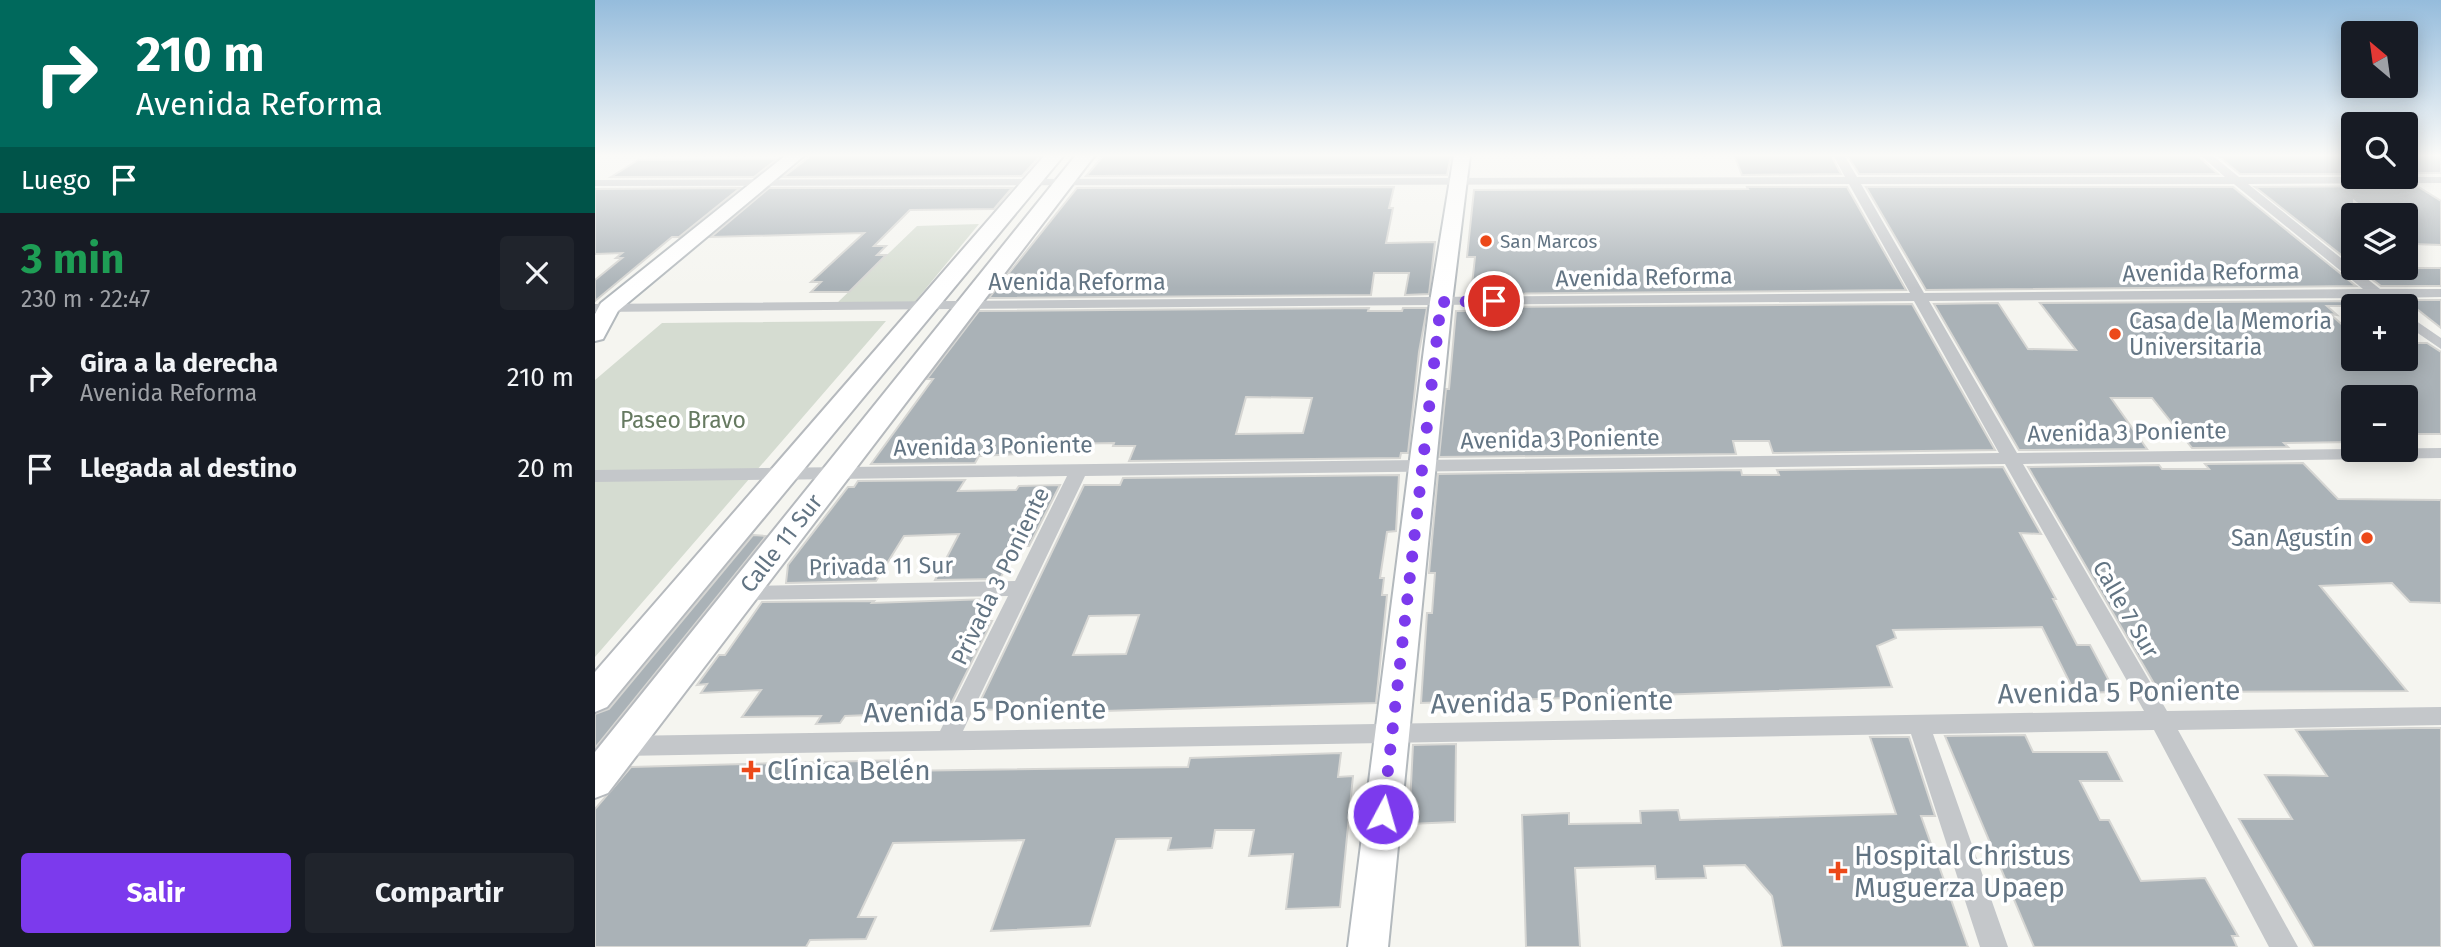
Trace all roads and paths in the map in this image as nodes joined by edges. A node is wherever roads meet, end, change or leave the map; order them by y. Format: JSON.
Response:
{"nodes":[{"id":1,"x":743,"y":199,"type":"edge"},
{"id":2,"x":1017,"y":199,"type":"edge"},
{"id":3,"x":1051,"y":199,"type":"edge"},
{"id":4,"x":1456,"y":199,"type":"edge"},
{"id":5,"x":1864,"y":199,"type":"edge"},
{"id":6,"x":2259,"y":199,"type":"edge"},
{"id":7,"x":2375,"y":293,"type":"junction"},
{"id":8,"x":2441,"y":293,"type":"edge"},
{"id":9,"x":1921,"y":297,"type":"junction"},
{"id":10,"x":1441,"y":302,"type":"junction"},
{"id":11,"x":927,"y":306,"type":"junction"},
{"id":12,"x":967,"y":306,"type":"junction"},
{"id":13,"x":602,"y":308,"type":"edge"},
{"id":14,"x":2418,"y":327,"type":"edge"},
{"id":15,"x":595,"y":334,"type":"edge"},
{"id":16,"x":2441,"y":345,"type":"edge"},
{"id":17,"x":2441,"y":453,"type":"edge"},
{"id":18,"x":2012,"y":458,"type":"junction"},
{"id":19,"x":1422,"y":466,"type":"junction"},
{"id":20,"x":1079,"y":469,"type":"junction"},
{"id":21,"x":837,"y":472,"type":"junction"},
{"id":22,"x":785,"y":473,"type":"junction"},
{"id":23,"x":595,"y":476,"type":"edge"},
{"id":24,"x":1021,"y":588,"type":"junction"},
{"id":25,"x":742,"y":593,"type":"junction"},
{"id":26,"x":595,"y":697,"type":"edge"},
{"id":27,"x":2441,"y":716,"type":"edge"},
{"id":28,"x":2161,"y":720,"type":"junction"},
{"id":29,"x":1919,"y":725,"type":"junction"},
{"id":30,"x":1391,"y":734,"type":"junction"},
{"id":31,"x":947,"y":741,"type":"junction"},
{"id":32,"x":622,"y":747,"type":"junction"},
{"id":33,"x":595,"y":781,"type":"edge"},
{"id":34,"x":1368,"y":947,"type":"edge"},
{"id":35,"x":1994,"y":947,"type":"edge"},
{"id":36,"x":2284,"y":947,"type":"edge"}],
"edges":[{"from":1,"to":13,"type":"street"},
{"from":2,"to":11,"type":"main road","name":"Calle 11 Sur"},
{"from":3,"to":12,"type":"main road","name":"Calle 11 Sur"},
{"from":4,"to":10,"type":"street"},
{"from":5,"to":9,"type":"street","name":"Calle 7 Sur"},
{"from":6,"to":7,"type":"street"},
{"from":7,"to":8,"type":"street","name":"Avenida Reforma"},
{"from":7,"to":9,"type":"street","name":"Avenida Reforma"},
{"from":9,"to":10,"type":"street","name":"Avenida Reforma"},
{"from":9,"to":18,"type":"street","name":"Calle 7 Sur"},
{"from":10,"to":12,"type":"street","name":"Avenida Reforma"},
{"from":10,"to":19,"type":"street"},
{"from":11,"to":12,"type":"street","name":"Avenida Reforma"},
{"from":11,"to":13,"type":"street","name":"Avenida Reforma"},
{"from":11,"to":22,"type":"main road","name":"Calle 11 Sur"},
{"from":12,"to":21,"type":"main road","name":"Calle 11 Sur"},
{"from":13,"to":15,"type":"street"},
{"from":14,"to":16,"type":"street"},
{"from":17,"to":18,"type":"street","name":"Avenida 3 Poniente"},
{"from":18,"to":19,"type":"street","name":"Avenida 3 Poniente"},
{"from":18,"to":28,"type":"street","name":"Calle 7 Sur"},
{"from":19,"to":20,"type":"street","name":"Avenida 3 Poniente"},
{"from":19,"to":30,"type":"street"},
{"from":20,"to":21,"type":"street","name":"Avenida 3 Poniente"},
{"from":20,"to":24,"type":"street","name":"Privada 3 Poniente"},
{"from":21,"to":22,"type":"street","name":"Avenida 3 Poniente"},
{"from":21,"to":25,"type":"main road","name":"Calle 11 Sur"},
{"from":22,"to":23,"type":"street","name":"Avenida 3 Poniente"},
{"from":22,"to":26,"type":"main road","name":"Calle 11 Sur"},
{"from":24,"to":25,"type":"street","name":"Privada 11 Sur"},
{"from":24,"to":31,"type":"street","name":"Privada 3 Poniente"},
{"from":25,"to":32,"type":"main road","name":"Calle 11 Sur"},
{"from":27,"to":28,"type":"street","name":"Avenida 5 Poniente"},
{"from":28,"to":29,"type":"street","name":"Avenida 5 Poniente"},
{"from":28,"to":36,"type":"street","name":"Calle 7 Sur"},
{"from":29,"to":30,"type":"street","name":"Avenida 5 Poniente"},
{"from":29,"to":35,"type":"street"},
{"from":30,"to":31,"type":"street","name":"Avenida 5 Poniente"},
{"from":30,"to":34,"type":"street"},
{"from":31,"to":32,"type":"street","name":"Avenida 5 Poniente"},
{"from":32,"to":33,"type":"main road","name":"Calle 11 Sur"}]}
